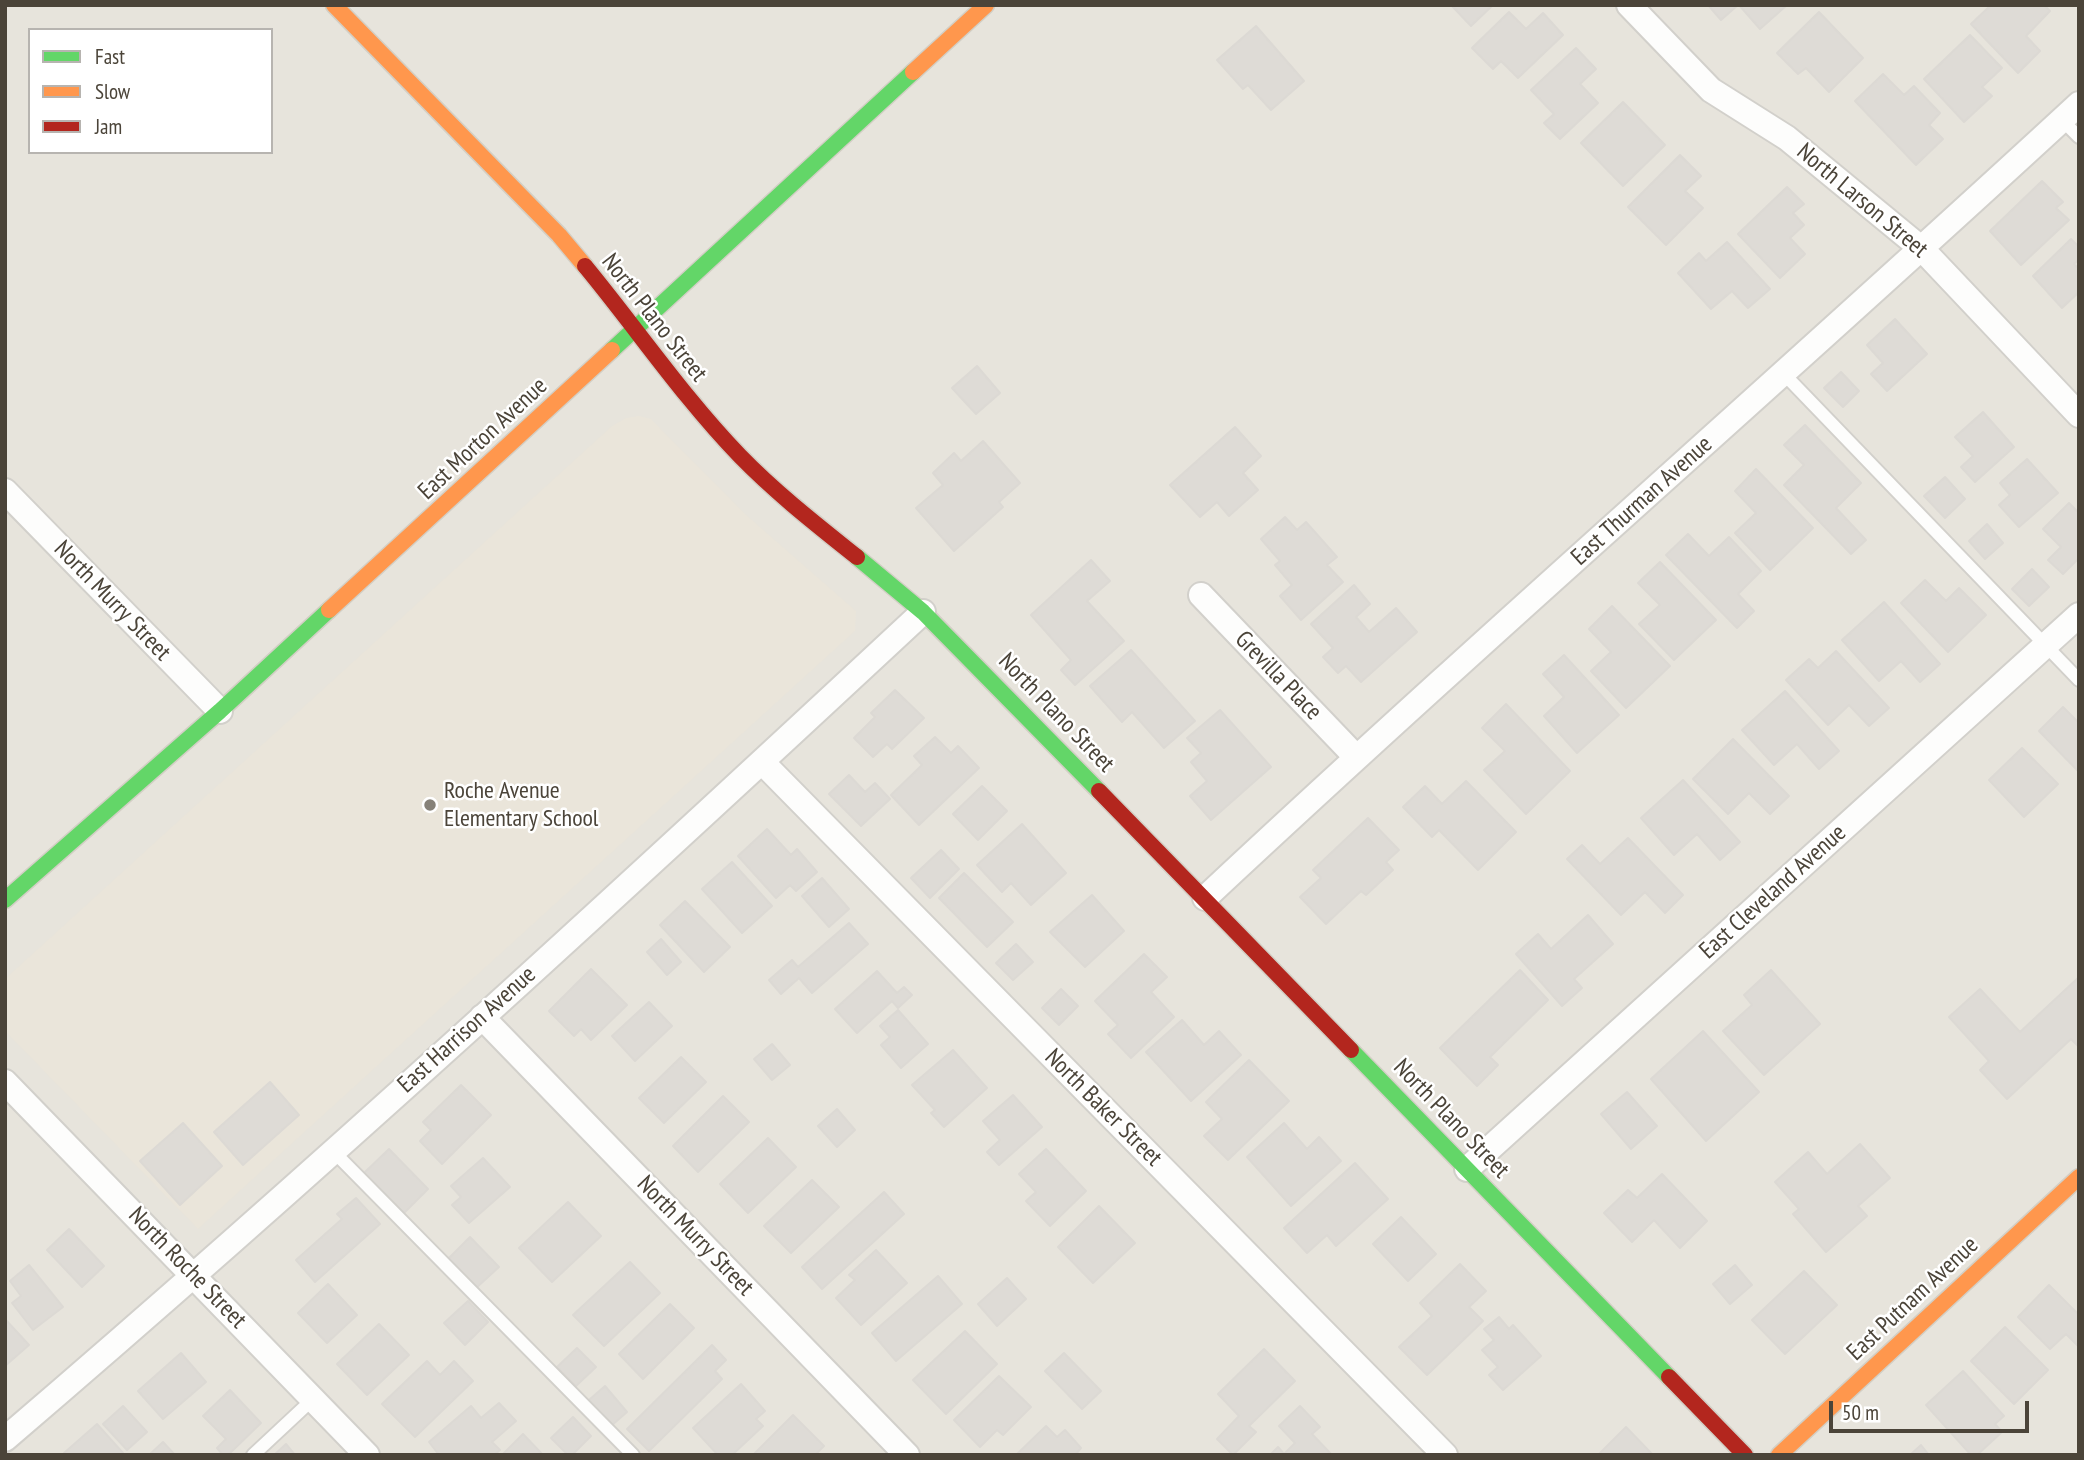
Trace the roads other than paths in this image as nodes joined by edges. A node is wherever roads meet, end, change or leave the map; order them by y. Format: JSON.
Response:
{"nodes":[{"id":1,"x":334,"y":5,"type":"edge"},
{"id":2,"x":986,"y":5,"type":"edge"},
{"id":3,"x":1629,"y":5,"type":"edge"},
{"id":4,"x":2073,"y":120,"type":"edge"},
{"id":5,"x":1922,"y":250,"type":"junction"},
{"id":6,"x":635,"y":330,"type":"junction"},
{"id":7,"x":1784,"y":374,"type":"junction"},
{"id":8,"x":2079,"y":415,"type":"edge"},
{"id":9,"x":5,"y":491,"type":"edge"},
{"id":10,"x":1200,"y":595,"type":"dead end"},
{"id":11,"x":923,"y":612,"type":"junction"},
{"id":12,"x":2079,"y":615,"type":"edge"},
{"id":13,"x":2046,"y":645,"type":"junction"},
{"id":14,"x":2079,"y":680,"type":"edge"},
{"id":15,"x":220,"y":711,"type":"junction"},
{"id":16,"x":1356,"y":757,"type":"junction"},
{"id":17,"x":762,"y":762,"type":"junction"},
{"id":18,"x":1205,"y":898,"type":"junction"},
{"id":19,"x":5,"y":900,"type":"edge"},
{"id":20,"x":482,"y":1017,"type":"junction"},
{"id":21,"x":5,"y":1082,"type":"edge"},
{"id":22,"x":333,"y":1151,"type":"junction"},
{"id":23,"x":1468,"y":1170,"type":"junction"},
{"id":24,"x":2079,"y":1177,"type":"edge"},
{"id":25,"x":195,"y":1277,"type":"junction"},
{"id":26,"x":313,"y":1399,"type":"junction"},
{"id":27,"x":5,"y":1439,"type":"edge"},
{"id":28,"x":253,"y":1455,"type":"edge"},
{"id":29,"x":368,"y":1455,"type":"edge"},
{"id":30,"x":633,"y":1455,"type":"edge"},
{"id":31,"x":907,"y":1455,"type":"edge"},
{"id":32,"x":1445,"y":1455,"type":"edge"},
{"id":33,"x":1745,"y":1455,"type":"edge"},
{"id":34,"x":1779,"y":1455,"type":"edge"}],
"edges":[{"from":1,"to":6,"type":"main road","name":"North Plano Street"},
{"from":2,"to":6,"type":"main road","name":"East Morton Avenue"},
{"from":3,"to":5,"type":"street","name":"North Larson Street"},
{"from":4,"to":5,"type":"street","name":"East Thurman Avenue"},
{"from":5,"to":7,"type":"street","name":"East Thurman Avenue"},
{"from":5,"to":8,"type":"street","name":"North Larson Street"},
{"from":6,"to":11,"type":"main road","name":"North Plano Street"},
{"from":6,"to":15,"type":"main road","name":"East Morton Avenue"},
{"from":7,"to":13,"type":"lane"},
{"from":7,"to":16,"type":"street","name":"East Thurman Avenue"},
{"from":9,"to":15,"type":"street","name":"North Murry Street"},
{"from":10,"to":16,"type":"street","name":"Grevilla Place"},
{"from":11,"to":17,"type":"street","name":"East Harrison Avenue"},
{"from":11,"to":18,"type":"main road","name":"North Plano Street"},
{"from":12,"to":13,"type":"street","name":"East Cleveland Avenue"},
{"from":13,"to":14,"type":"lane"},
{"from":13,"to":23,"type":"street","name":"East Cleveland Avenue"},
{"from":15,"to":19,"type":"main road","name":"East Morton Avenue"},
{"from":16,"to":18,"type":"street","name":"East Thurman Avenue"},
{"from":17,"to":20,"type":"street","name":"East Harrison Avenue"},
{"from":17,"to":32,"type":"street","name":"North Baker Street"},
{"from":18,"to":23,"type":"main road","name":"North Plano Street"},
{"from":20,"to":22,"type":"street","name":"East Harrison Avenue"},
{"from":20,"to":31,"type":"street","name":"North Murry Street"},
{"from":21,"to":25,"type":"street","name":"North Roche Street"},
{"from":22,"to":25,"type":"street","name":"East Harrison Avenue"},
{"from":22,"to":30,"type":"lane"},
{"from":23,"to":33,"type":"main road","name":"North Plano Street"},
{"from":24,"to":34,"type":"main road","name":"East Putnam Avenue"},
{"from":25,"to":26,"type":"street","name":"North Roche Street"},
{"from":25,"to":27,"type":"street","name":"East Harrison Avenue"},
{"from":26,"to":28,"type":"lane"},
{"from":26,"to":29,"type":"street","name":"North Roche Street"}]}
